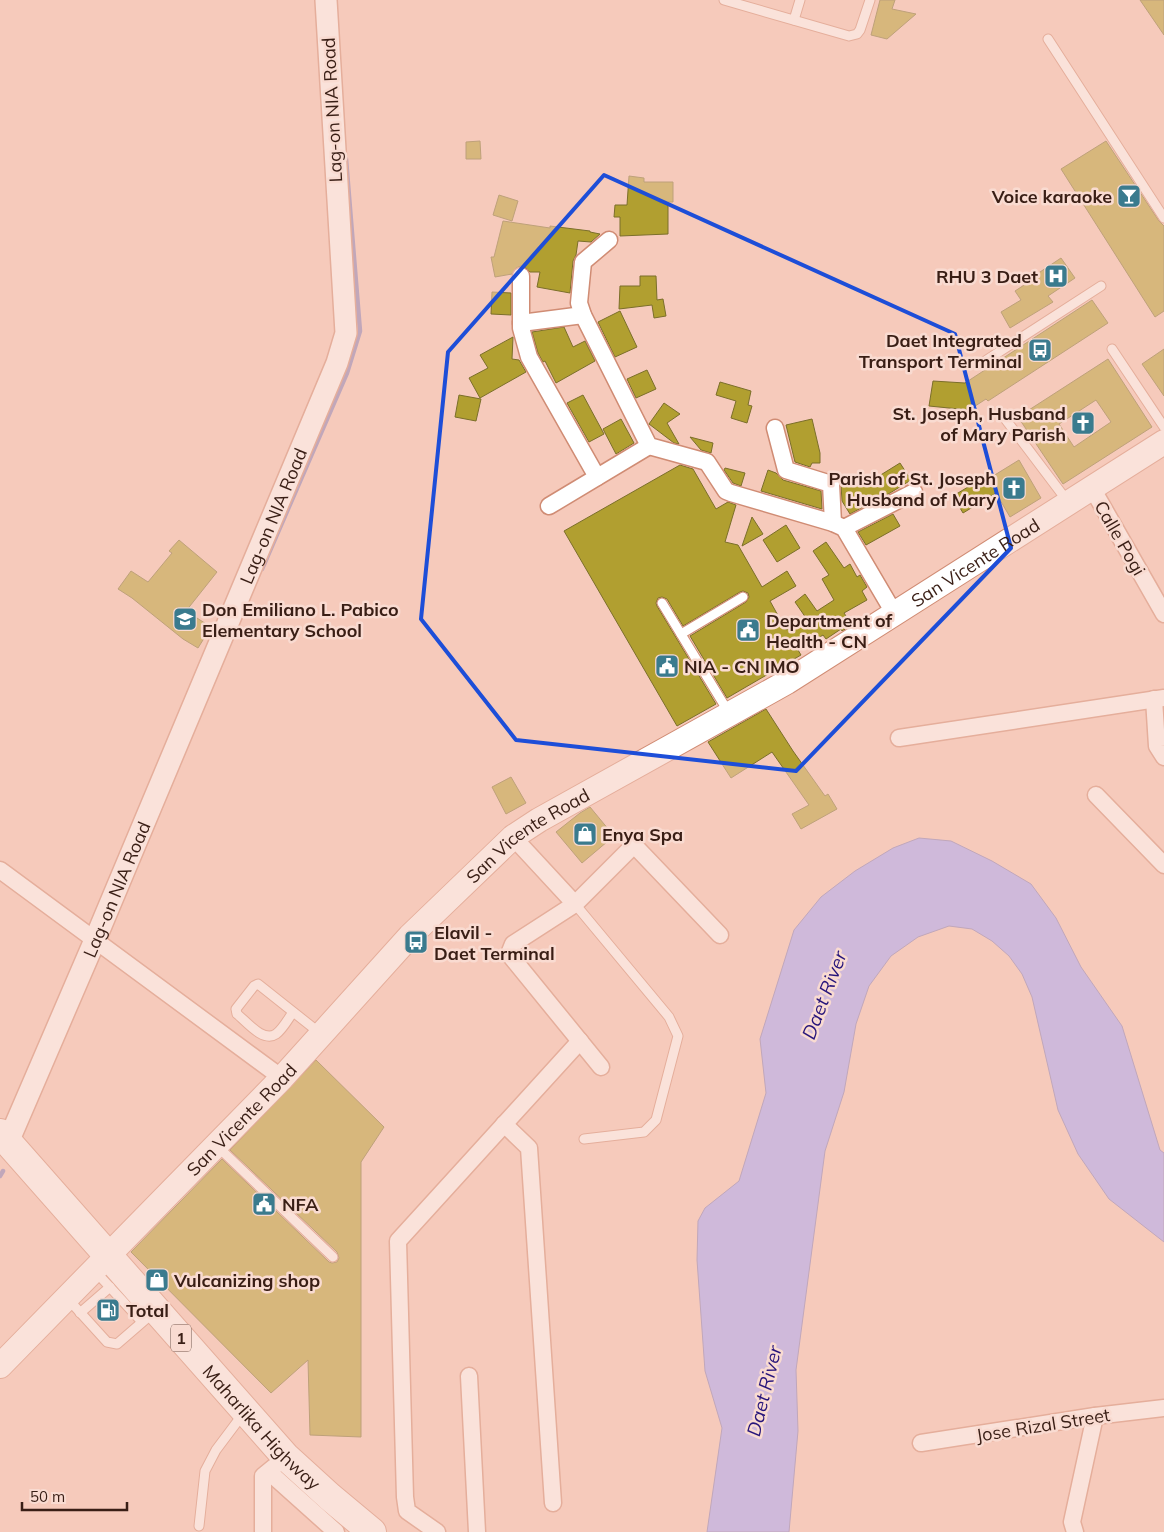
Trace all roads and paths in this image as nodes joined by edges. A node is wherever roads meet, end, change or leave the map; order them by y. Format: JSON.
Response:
{"nodes":[{"id":1,"x":326,"y":0,"type":"edge"},
{"id":2,"x":725,"y":0,"type":"edge"},
{"id":3,"x":800,"y":0,"type":"edge"},
{"id":4,"x":870,"y":0,"type":"edge"},
{"id":5,"x":757,"y":5,"type":"edge"},
{"id":6,"x":794,"y":20,"type":"junction"},
{"id":7,"x":1048,"y":39,"type":"dead end"},
{"id":8,"x":1164,"y":218,"type":"edge"},
{"id":9,"x":609,"y":240,"type":"dead end"},
{"id":10,"x":521,"y":276,"type":"dead end"},
{"id":11,"x":1100,"y":286,"type":"dead end"},
{"id":12,"x":583,"y":315,"type":"junction"},
{"id":13,"x":521,"y":323,"type":"junction"},
{"id":14,"x":1112,"y":349,"type":"dead end"},
{"id":15,"x":982,"y":363,"type":"dead end"},
{"id":16,"x":1003,"y":416,"type":"dead end"},
{"id":17,"x":1164,"y":427,"type":"edge"},
{"id":18,"x":775,"y":428,"type":"dead end"},
{"id":19,"x":1164,"y":442,"type":"edge"},
{"id":20,"x":649,"y":446,"type":"junction"},
{"id":21,"x":597,"y":477,"type":"junction"},
{"id":22,"x":1092,"y":488,"type":"junction"},
{"id":23,"x":914,"y":492,"type":"dead end"},
{"id":24,"x":1068,"y":502,"type":"junction"},
{"id":25,"x":549,"y":506,"type":"dead end"},
{"id":26,"x":838,"y":526,"type":"junction"},
{"id":27,"x":743,"y":597,"type":"dead end"},
{"id":28,"x":662,"y":603,"type":"dead end"},
{"id":29,"x":894,"y":613,"type":"junction"},
{"id":30,"x":1164,"y":614,"type":"edge"},
{"id":31,"x":681,"y":634,"type":"junction"},
{"id":32,"x":1159,"y":699,"type":"edge"},
{"id":33,"x":730,"y":714,"type":"junction"},
{"id":34,"x":899,"y":738,"type":"dead end"},
{"id":35,"x":1164,"y":757,"type":"edge"},
{"id":36,"x":1096,"y":795,"type":"dead end"},
{"id":37,"x":513,"y":837,"type":"junction"},
{"id":38,"x":1164,"y":865,"type":"edge"},
{"id":39,"x":0,"y":870,"type":"edge"},
{"id":40,"x":575,"y":904,"type":"junction"},
{"id":41,"x":720,"y":935,"type":"dead end"},
{"id":42,"x":95,"y":940,"type":"junction"},
{"id":43,"x":293,"y":1012,"type":"junction"},
{"id":44,"x":321,"y":1035,"type":"junction"},
{"id":45,"x":580,"y":1041,"type":"junction"},
{"id":46,"x":601,"y":1067,"type":"dead end"},
{"id":47,"x":282,"y":1078,"type":"junction"},
{"id":48,"x":504,"y":1124,"type":"junction"},
{"id":49,"x":584,"y":1139,"type":"dead end"},
{"id":50,"x":3,"y":1145,"type":"edge"},
{"id":51,"x":216,"y":1145,"type":"junction"},
{"id":52,"x":332,"y":1256,"type":"dead end"},
{"id":53,"x":100,"y":1262,"type":"junction"},
{"id":54,"x":110,"y":1287,"type":"junction"},
{"id":55,"x":73,"y":1305,"type":"junction"},
{"id":56,"x":149,"y":1316,"type":"junction"},
{"id":57,"x":0,"y":1366,"type":"edge"},
{"id":58,"x":469,"y":1376,"type":"dead end"},
{"id":59,"x":1164,"y":1408,"type":"edge"},
{"id":60,"x":245,"y":1412,"type":"junction"},
{"id":61,"x":1095,"y":1416,"type":"junction"},
{"id":62,"x":921,"y":1443,"type":"dead end"},
{"id":63,"x":277,"y":1464,"type":"junction"},
{"id":64,"x":553,"y":1503,"type":"dead end"},
{"id":65,"x":199,"y":1526,"type":"dead end"},
{"id":66,"x":262,"y":1532,"type":"edge"},
{"id":67,"x":336,"y":1532,"type":"edge"},
{"id":68,"x":372,"y":1532,"type":"edge"},
{"id":69,"x":438,"y":1532,"type":"edge"},
{"id":70,"x":477,"y":1532,"type":"edge"},
{"id":71,"x":1075,"y":1532,"type":"edge"}],
"edges":[{"from":1,"to":42,"type":"street","name":"Lag-on NIA Road"},
{"from":2,"to":5,"type":"lane"},
{"from":3,"to":6,"type":"lane"},
{"from":4,"to":6,"type":"lane"},
{"from":5,"to":6,"type":"lane"},
{"from":7,"to":8,"type":"lane"},
{"from":9,"to":12,"type":"street"},
{"from":10,"to":13,"type":"street"},
{"from":11,"to":15,"type":"lane"},
{"from":12,"to":13,"type":"street"},
{"from":12,"to":20,"type":"street"},
{"from":13,"to":21,"type":"street"},
{"from":14,"to":17,"type":"lane"},
{"from":16,"to":24,"type":"lane"},
{"from":18,"to":26,"type":"street"},
{"from":19,"to":22,"type":"main road","name":"San Vicente Road"},
{"from":20,"to":21,"type":"street"},
{"from":20,"to":26,"type":"street"},
{"from":21,"to":25,"type":"street"},
{"from":22,"to":24,"type":"main road","name":"San Vicente Road"},
{"from":22,"to":30,"type":"street","name":"Calle Pogi"},
{"from":23,"to":26,"type":"street"},
{"from":24,"to":29,"type":"main road","name":"San Vicente Road"},
{"from":26,"to":29,"type":"street"},
{"from":27,"to":31,"type":"lane"},
{"from":28,"to":31,"type":"lane"},
{"from":29,"to":33,"type":"main road","name":"San Vicente Road"},
{"from":31,"to":33,"type":"lane"},
{"from":32,"to":34,"type":"street"},
{"from":32,"to":35,"type":"street"},
{"from":33,"to":37,"type":"main road","name":"San Vicente Road"},
{"from":36,"to":38,"type":"street"},
{"from":37,"to":40,"type":"street"},
{"from":37,"to":44,"type":"main road","name":"San Vicente Road"},
{"from":39,"to":42,"type":"street"},
{"from":40,"to":41,"type":"street"},
{"from":40,"to":45,"type":"street"},
{"from":40,"to":49,"type":"lane"},
{"from":42,"to":47,"type":"street"},
{"from":42,"to":50,"type":"street","name":"Lag-on NIA Road"},
{"from":43,"to":43,"type":"lane"},
{"from":43,"to":44,"type":"lane"},
{"from":44,"to":47,"type":"main road","name":"San Vicente Road"},
{"from":45,"to":46,"type":"street"},
{"from":45,"to":48,"type":"street"},
{"from":47,"to":51,"type":"main road","name":"San Vicente Road"},
{"from":48,"to":64,"type":"street"},
{"from":48,"to":69,"type":"street"},
{"from":50,"to":53,"type":"highway","name":"Maharlika Highway","number":"1"},
{"from":51,"to":52,"type":"lane"},
{"from":51,"to":53,"type":"main road","name":"San Vicente Road"},
{"from":53,"to":54,"type":"lane"},
{"from":53,"to":55,"type":"main road","name":"San Vicente Road"},
{"from":53,"to":56,"type":"highway","name":"Maharlika Highway","number":"1"},
{"from":54,"to":55,"type":"lane"},
{"from":54,"to":56,"type":"lane"},
{"from":55,"to":56,"type":"lane"},
{"from":55,"to":57,"type":"main road","name":"San Vicente Road"},
{"from":56,"to":60,"type":"highway","name":"Maharlika Highway","number":"1"},
{"from":58,"to":70,"type":"street"},
{"from":59,"to":61,"type":"street","name":"Jose Rizal Street"},
{"from":60,"to":63,"type":"highway","name":"Maharlika Highway","number":"1"},
{"from":60,"to":65,"type":"lane"},
{"from":61,"to":62,"type":"street","name":"Jose Rizal Street"},
{"from":61,"to":71,"type":"street"},
{"from":63,"to":66,"type":"street"},
{"from":63,"to":67,"type":"street"},
{"from":63,"to":68,"type":"highway","name":"Maharlika Highway","number":"1"}]}
